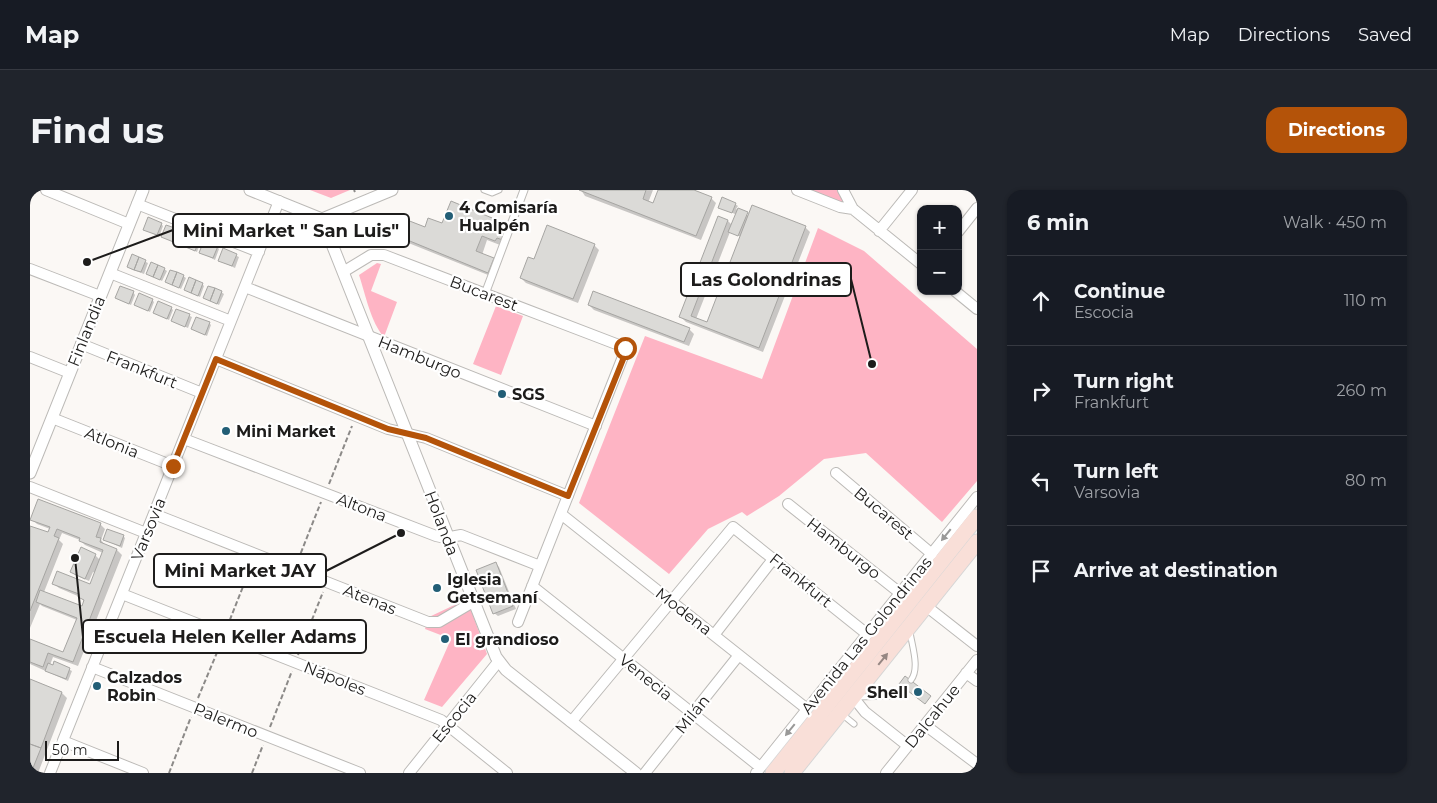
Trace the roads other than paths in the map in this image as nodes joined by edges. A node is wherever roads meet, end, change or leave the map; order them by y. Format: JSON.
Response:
{"nodes":[{"id":1,"x":46,"y":190,"type":"edge"},
{"id":2,"x":143,"y":190,"type":"edge"},
{"id":3,"x":250,"y":190,"type":"edge"},
{"id":4,"x":392,"y":190,"type":"edge"},
{"id":5,"x":484,"y":190,"type":"edge"},
{"id":6,"x":499,"y":190,"type":"edge"},
{"id":7,"x":524,"y":190,"type":"edge"},
{"id":8,"x":797,"y":190,"type":"edge"},
{"id":9,"x":843,"y":190,"type":"edge"},
{"id":10,"x":912,"y":190,"type":"edge"},
{"id":11,"x":279,"y":201,"type":"junction"},
{"id":12,"x":137,"y":204,"type":"junction"},
{"id":13,"x":977,"y":208,"type":"edge"},
{"id":14,"x":853,"y":210,"type":"junction"},
{"id":15,"x":322,"y":219,"type":"junction"},
{"id":16,"x":129,"y":224,"type":"junction"},
{"id":17,"x":962,"y":227,"type":"edge"},
{"id":18,"x":879,"y":231,"type":"junction"},
{"id":19,"x":258,"y":252,"type":"junction"},
{"id":20,"x":917,"y":261,"type":"edge"},
{"id":21,"x":30,"y":269,"type":"edge"},
{"id":22,"x":343,"y":272,"type":"junction"},
{"id":23,"x":110,"y":273,"type":"junction"},
{"id":24,"x":245,"y":287,"type":"junction"},
{"id":25,"x":485,"y":294,"type":"junction"},
{"id":26,"x":959,"y":295,"type":"edge"},
{"id":27,"x":100,"y":296,"type":"junction"},
{"id":28,"x":977,"y":309,"type":"edge"},
{"id":29,"x":231,"y":321,"type":"junction"},
{"id":30,"x":368,"y":336,"type":"junction"},
{"id":31,"x":81,"y":344,"type":"junction"},
{"id":32,"x":30,"y":357,"type":"edge"},
{"id":33,"x":216,"y":359,"type":"junction"},
{"id":34,"x":70,"y":373,"type":"junction"},
{"id":35,"x":202,"y":393,"type":"junction"},
{"id":36,"x":52,"y":418,"type":"junction"},
{"id":37,"x":596,"y":426,"type":"junction"},
{"id":38,"x":406,"y":432,"type":"junction"},
{"id":39,"x":184,"y":439,"type":"junction"},
{"id":40,"x":32,"y":460,"type":"edge"},
{"id":41,"x":173,"y":466,"type":"junction"},
{"id":42,"x":30,"y":473,"type":"edge"},
{"id":43,"x":836,"y":473,"type":"dead end"},
{"id":44,"x":30,"y":487,"type":"edge"},
{"id":45,"x":568,"y":496,"type":"junction"},
{"id":46,"x":977,"y":497,"type":"edge"},
{"id":47,"x":788,"y":504,"type":"dead end"},
{"id":48,"x":154,"y":514,"type":"junction"},
{"id":49,"x":561,"y":514,"type":"junction"},
{"id":50,"x":977,"y":517,"type":"edge"},
{"id":51,"x":146,"y":533,"type":"junction"},
{"id":52,"x":448,"y":538,"type":"junction"},
{"id":53,"x":974,"y":552,"type":"edge"},
{"id":54,"x":932,"y":554,"type":"junction"},
{"id":55,"x":774,"y":558,"type":"junction"},
{"id":56,"x":540,"y":566,"type":"junction"},
{"id":57,"x":532,"y":586,"type":"junction"},
{"id":58,"x":900,"y":593,"type":"junction"},
{"id":59,"x":122,"y":594,"type":"junction"},
{"id":60,"x":671,"y":601,"type":"junction"},
{"id":61,"x":473,"y":602,"type":"junction"},
{"id":62,"x":926,"y":606,"type":"junction"},
{"id":63,"x":518,"y":622,"type":"dead end"},
{"id":64,"x":909,"y":627,"type":"junction"},
{"id":65,"x":867,"y":634,"type":"junction"},
{"id":66,"x":714,"y":635,"type":"junction"},
{"id":67,"x":977,"y":646,"type":"edge"},
{"id":68,"x":740,"y":655,"type":"junction"},
{"id":69,"x":624,"y":659,"type":"junction"},
{"id":70,"x":977,"y":660,"type":"edge"},
{"id":71,"x":498,"y":662,"type":"junction"},
{"id":72,"x":92,"y":667,"type":"junction"},
{"id":73,"x":966,"y":673,"type":"junction"},
{"id":74,"x":911,"y":680,"type":"dead end"},
{"id":75,"x":977,"y":681,"type":"edge"},
{"id":76,"x":904,"y":688,"type":"dead end"},
{"id":77,"x":853,"y":697,"type":"junction"},
{"id":78,"x":807,"y":709,"type":"junction"},
{"id":79,"x":840,"y":713,"type":"junction"},
{"id":80,"x":693,"y":714,"type":"junction"},
{"id":81,"x":571,"y":722,"type":"junction"},
{"id":82,"x":854,"y":724,"type":"dead end"},
{"id":83,"x":925,"y":724,"type":"junction"},
{"id":84,"x":448,"y":725,"type":"junction"},
{"id":85,"x":63,"y":741,"type":"junction"},
{"id":86,"x":908,"y":746,"type":"junction"},
{"id":87,"x":977,"y":764,"type":"edge"},
{"id":88,"x":763,"y":771,"type":"edge"},
{"id":89,"x":50,"y":773,"type":"edge"},
{"id":90,"x":143,"y":773,"type":"edge"},
{"id":91,"x":360,"y":773,"type":"edge"},
{"id":92,"x":409,"y":773,"type":"edge"},
{"id":93,"x":507,"y":773,"type":"edge"},
{"id":94,"x":636,"y":773,"type":"edge"},
{"id":95,"x":645,"y":773,"type":"edge"},
{"id":96,"x":792,"y":773,"type":"edge"},
{"id":97,"x":886,"y":773,"type":"edge"}],
"edges":[{"from":1,"to":16,"type":"street"},
{"from":2,"to":12,"type":"street","name":"Finlandia"},
{"from":3,"to":11,"type":"street"},
{"from":4,"to":15,"type":"street"},
{"from":5,"to":6,"type":"lane"},
{"from":7,"to":25,"type":"street"},
{"from":8,"to":14,"type":"street"},
{"from":9,"to":14,"type":"street"},
{"from":10,"to":18,"type":"street"},
{"from":11,"to":15,"type":"street"},
{"from":11,"to":19,"type":"street","name":"Varsovia"},
{"from":12,"to":16,"type":"street","name":"Finlandia"},
{"from":12,"to":19,"type":"street"},
{"from":13,"to":17,"type":"street"},
{"from":14,"to":18,"type":"street"},
{"from":15,"to":22,"type":"street","name":"Holanda"},
{"from":16,"to":23,"type":"street","name":"Finlandia"},
{"from":18,"to":20,"type":"street"},
{"from":19,"to":24,"type":"street","name":"Varsovia"},
{"from":21,"to":27,"type":"street"},
{"from":22,"to":25,"type":"street","name":"Bucarest"},
{"from":22,"to":30,"type":"street","name":"Holanda"},
{"from":23,"to":27,"type":"street","name":"Finlandia"},
{"from":23,"to":29,"type":"street"},
{"from":24,"to":29,"type":"street","name":"Varsovia"},
{"from":24,"to":30,"type":"street","name":"Hamburgo"},
{"from":25,"to":37,"type":"street","name":"Bucarest"},
{"from":26,"to":28,"type":"street"},
{"from":27,"to":31,"type":"street","name":"Finlandia"},
{"from":29,"to":33,"type":"street","name":"Varsovia"},
{"from":30,"to":37,"type":"street","name":"Hamburgo"},
{"from":30,"to":38,"type":"street","name":"Holanda"},
{"from":31,"to":34,"type":"street","name":"Finlandia"},
{"from":31,"to":35,"type":"street","name":"Frankfurt"},
{"from":32,"to":34,"type":"street"},
{"from":33,"to":35,"type":"street","name":"Varsovia"},
{"from":33,"to":38,"type":"street"},
{"from":34,"to":36,"type":"street","name":"Finlandia"},
{"from":35,"to":39,"type":"street","name":"Varsovia"},
{"from":36,"to":40,"type":"street","name":"Finlandia"},
{"from":36,"to":41,"type":"street","name":"Atlonia"},
{"from":37,"to":45,"type":"street"},
{"from":38,"to":45,"type":"street"},
{"from":38,"to":52,"type":"street","name":"Holanda"},
{"from":39,"to":41,"type":"street","name":"Varsovia"},
{"from":39,"to":52,"type":"street","name":"Altona"},
{"from":40,"to":42,"type":"street","name":"Finlandia"},
{"from":41,"to":48,"type":"street","name":"Varsovia"},
{"from":43,"to":54,"type":"street","name":"Bucarest"},
{"from":44,"to":51,"type":"street"},
{"from":45,"to":49,"type":"street"},
{"from":46,"to":54,"type":"street","name":"Avenida Las Golondrinas","one_way":true},
{"from":47,"to":58,"type":"street","name":"Hamburgo"},
{"from":48,"to":51,"type":"street","name":"Varsovia"},
{"from":48,"to":61,"type":"street","name":"Atenas"},
{"from":49,"to":56,"type":"street"},
{"from":49,"to":60,"type":"street","name":"Modena"},
{"from":50,"to":88,"type":"main road","name":"Avenida Las Golondrinas"},
{"from":51,"to":59,"type":"street","name":"Varsovia"},
{"from":52,"to":56,"type":"street","name":"Altona"},
{"from":52,"to":61,"type":"street","name":"Holanda"},
{"from":53,"to":62,"type":"main road","name":"Avenida Las Golondrinas"},
{"from":54,"to":58,"type":"street","name":"Avenida Las Golondrinas"},
{"from":55,"to":60,"type":"street","name":"Frankfurt"},
{"from":55,"to":65,"type":"street","name":"Frankfurt"},
{"from":55,"to":66,"type":"street"},
{"from":56,"to":57,"type":"street"},
{"from":57,"to":63,"type":"street"},
{"from":57,"to":69,"type":"street","name":"Venecia"},
{"from":58,"to":65,"type":"street","name":"Avenida Las Golondrinas"},
{"from":59,"to":72,"type":"street","name":"Varsovia"},
{"from":59,"to":84,"type":"street","name":"Nápoles"},
{"from":60,"to":66,"type":"street","name":"Modena"},
{"from":60,"to":69,"type":"street"},
{"from":61,"to":71,"type":"street","name":"Holanda"},
{"from":62,"to":64,"type":"main road","name":"Avenida Las Golondrinas"},
{"from":62,"to":67,"type":"street"},
{"from":64,"to":74,"type":"lane"},
{"from":77,"to":64,"type":"main road","name":"Avenida Las Golondrinas","one_way":true},
{"from":65,"to":78,"type":"street","name":"Avenida Las Golondrinas"},
{"from":66,"to":68,"type":"street","name":"Modena"},
{"from":68,"to":78,"type":"street","name":"Modena"},
{"from":68,"to":80,"type":"street","name":"Milán"},
{"from":69,"to":80,"type":"street","name":"Venecia"},
{"from":69,"to":81,"type":"street"},
{"from":70,"to":73,"type":"street","name":"Dalcahue"},
{"from":71,"to":81,"type":"street","name":"Holanda"},
{"from":71,"to":84,"type":"street","name":"Escocia"},
{"from":72,"to":85,"type":"street","name":"Varsovia"},
{"from":72,"to":91,"type":"street","name":"Palermo"},
{"from":73,"to":75,"type":"street"},
{"from":73,"to":83,"type":"street","name":"Dalcahue"},
{"from":76,"to":77,"type":"lane"},
{"from":77,"to":79,"type":"main road","name":"Avenida Las Golondrinas"},
{"from":77,"to":86,"type":"street"},
{"from":78,"to":88,"type":"street","name":"Avenida Las Golondrinas","one_way":true},
{"from":79,"to":82,"type":"lane"},
{"from":79,"to":96,"type":"main road","name":"Avenida Las Golondrinas"},
{"from":80,"to":88,"type":"street","name":"Venecia"},
{"from":80,"to":95,"type":"street","name":"Milán"},
{"from":81,"to":94,"type":"street","name":"Holanda"},
{"from":83,"to":86,"type":"street","name":"Dalcahue"},
{"from":83,"to":87,"type":"street"},
{"from":84,"to":92,"type":"street","name":"Escocia"},
{"from":84,"to":93,"type":"street","name":"Nápoles"},
{"from":85,"to":89,"type":"street","name":"Varsovia"},
{"from":85,"to":90,"type":"street"},
{"from":86,"to":97,"type":"street","name":"Dalcahue"}]}
